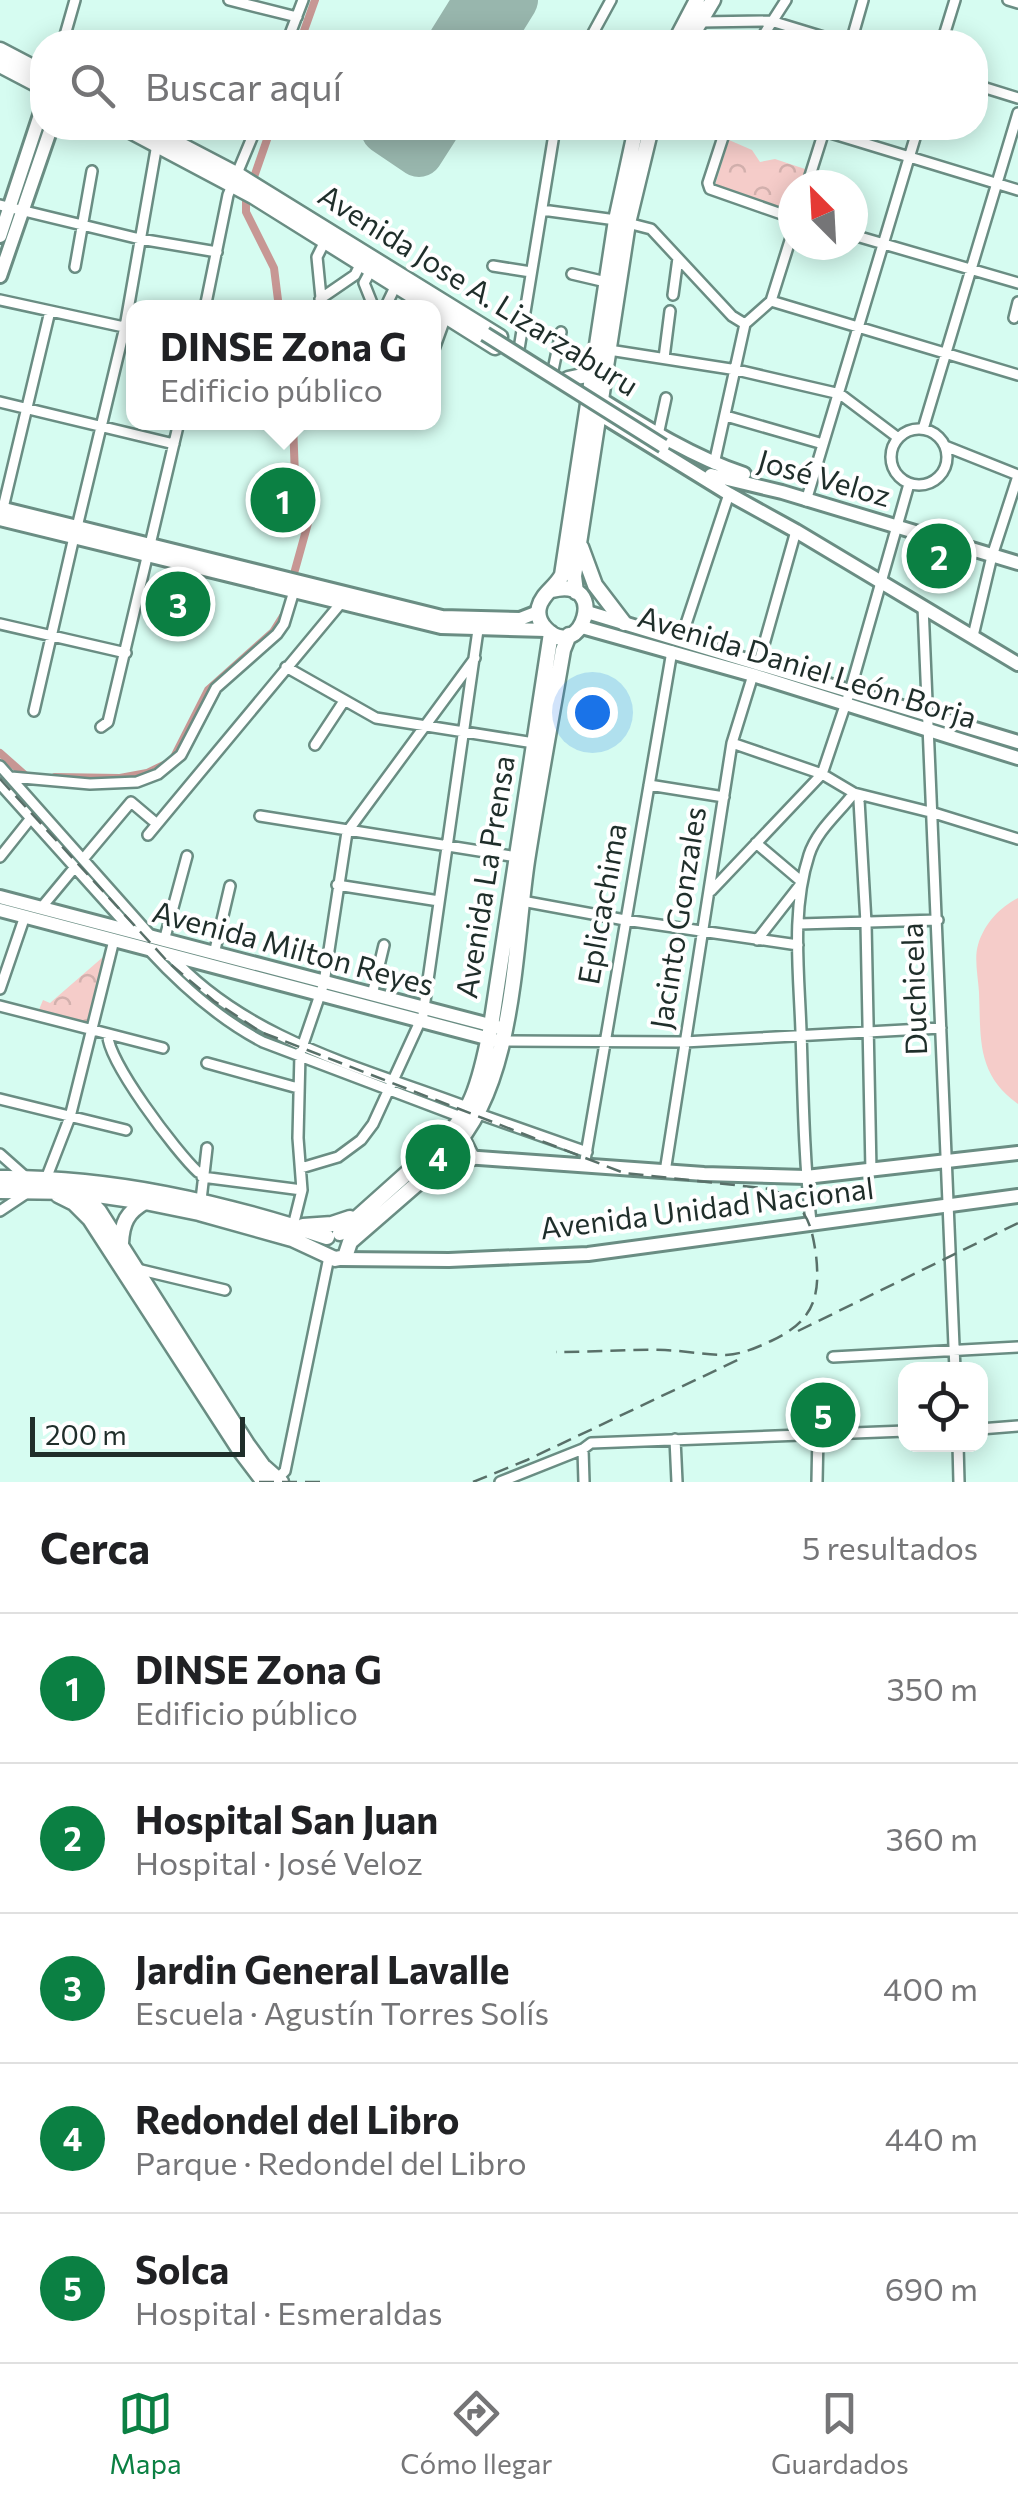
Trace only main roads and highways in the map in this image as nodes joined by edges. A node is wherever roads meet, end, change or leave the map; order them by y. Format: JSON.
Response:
{"nodes":[{"id":1,"x":697,"y":0,"type":"edge"},
{"id":2,"x":712,"y":0,"type":"edge"},
{"id":3,"x":681,"y":30,"type":"edge"},
{"id":4,"x":695,"y":30,"type":"edge"},
{"id":5,"x":0,"y":50,"type":"edge"},
{"id":6,"x":0,"y":65,"type":"edge"},
{"id":7,"x":30,"y":66,"type":"edge"},
{"id":8,"x":30,"y":81,"type":"edge"},
{"id":9,"x":151,"y":140,"type":"edge"},
{"id":10,"x":168,"y":140,"type":"edge"},
{"id":11,"x":634,"y":140,"type":"edge"},
{"id":12,"x":646,"y":140,"type":"edge"},
{"id":13,"x":235,"y":180,"type":"junction"},
{"id":14,"x":622,"y":222,"type":"junction"},
{"id":15,"x":366,"y":262,"type":"junction"},
{"id":16,"x":422,"y":300,"type":"edge"},
{"id":17,"x":425,"y":300,"type":"edge"},
{"id":18,"x":445,"y":313,"type":"edge"},
{"id":19,"x":602,"y":353,"type":"junction"},
{"id":20,"x":568,"y":379,"type":"junction"},
{"id":21,"x":594,"y":403,"type":"junction"},
{"id":22,"x":579,"y":539,"type":"junction"},
{"id":23,"x":552,"y":590,"type":"junction"},
{"id":24,"x":576,"y":592,"type":"junction"},
{"id":25,"x":624,"y":623,"type":"road end"},
{"id":26,"x":579,"y":625,"type":"junction"},
{"id":27,"x":549,"y":632,"type":"junction"},
{"id":28,"x":500,"y":1035,"type":"junction"},
{"id":29,"x":469,"y":1113,"type":"junction"},
{"id":30,"x":462,"y":1138,"type":"junction"},
{"id":31,"x":447,"y":1150,"type":"junction"},
{"id":32,"x":472,"y":1158,"type":"road end"},
{"id":33,"x":429,"y":1163,"type":"junction"},
{"id":34,"x":0,"y":1178,"type":"edge"},
{"id":35,"x":71,"y":1180,"type":"junction"},
{"id":36,"x":37,"y":1184,"type":"junction"},
{"id":37,"x":0,"y":1190,"type":"edge"},
{"id":38,"x":82,"y":1193,"type":"junction"},
{"id":39,"x":144,"y":1202,"type":"junction"},
{"id":40,"x":373,"y":1206,"type":"junction"},
{"id":41,"x":293,"y":1226,"type":"junction"},
{"id":42,"x":120,"y":1244,"type":"junction"},
{"id":43,"x":335,"y":1248,"type":"junction"},
{"id":44,"x":277,"y":1481,"type":"edge"}],
"edges":[{"from":1,"to":3,"type":"main road"},
{"from":2,"to":4,"type":"main road"},
{"from":5,"to":7,"type":"main road"},
{"from":6,"to":8,"type":"main road"},
{"from":9,"to":13,"type":"main road","name":"Avenida Jose A. Lizarzaburu"},
{"from":10,"to":13,"type":"main road","name":"Avenida Jose A. Lizarzaburu"},
{"from":11,"to":14,"type":"main road"},
{"from":12,"to":14,"type":"main road"},
{"from":13,"to":15,"type":"main road","name":"Avenida Jose A. Lizarzaburu"},
{"from":13,"to":15,"type":"main road","name":"Avenida Jose A. Lizarzaburu"},
{"from":14,"to":19,"type":"main road"},
{"from":14,"to":19,"type":"main road"},
{"from":15,"to":16,"type":"main road","name":"Avenida Jose A. Lizarzaburu"},
{"from":15,"to":17,"type":"main road","name":"Avenida Jose A. Lizarzaburu"},
{"from":18,"to":20,"type":"main road","name":"Avenida Jose A. Lizarzaburu"},
{"from":18,"to":21,"type":"main road","name":"Avenida Jose A. Lizarzaburu"},
{"from":19,"to":20,"type":"main road"},
{"from":19,"to":21,"type":"main road"},
{"from":20,"to":21,"type":"main road","name":"Avenida Jose A. Lizarzaburu"},
{"from":21,"to":22,"type":"main road"},
{"from":21,"to":23,"type":"main road"},
{"from":22,"to":24,"type":"main road"},
{"from":22,"to":25,"type":"main road"},
{"from":23,"to":24,"type":"main road"},
{"from":23,"to":27,"type":"main road"},
{"from":24,"to":26,"type":"main road"},
{"from":26,"to":27,"type":"main road"},
{"from":26,"to":28,"type":"main road","name":"Avenida La Prensa"},
{"from":27,"to":28,"type":"main road","name":"Avenida La Prensa"},
{"from":28,"to":29,"type":"main road","name":"Avenida La Prensa"},
{"from":29,"to":30,"type":"main road","name":"Avenida La Prensa"},
{"from":29,"to":31,"type":"main road","name":"Avenida La Prensa"},
{"from":30,"to":31,"type":"main road","name":"Avenida La Prensa"},
{"from":30,"to":32,"type":"main road"},
{"from":31,"to":33,"type":"main road"},
{"from":31,"to":33,"type":"main road"},
{"from":33,"to":40,"type":"main road"},
{"from":33,"to":43,"type":"main road"},
{"from":34,"to":36,"type":"main road"},
{"from":35,"to":36,"type":"main road"},
{"from":35,"to":38,"type":"main road"},
{"from":35,"to":41,"type":"main road"},
{"from":36,"to":37,"type":"main road"},
{"from":36,"to":38,"type":"main road"},
{"from":36,"to":44,"type":"main road"},
{"from":38,"to":39,"type":"main road"},
{"from":38,"to":42,"type":"main road"},
{"from":39,"to":42,"type":"main road"},
{"from":39,"to":43,"type":"main road"},
{"from":40,"to":41,"type":"main road"},
{"from":40,"to":43,"type":"main road"},
{"from":41,"to":43,"type":"main road"},
{"from":42,"to":44,"type":"main road"}]}
